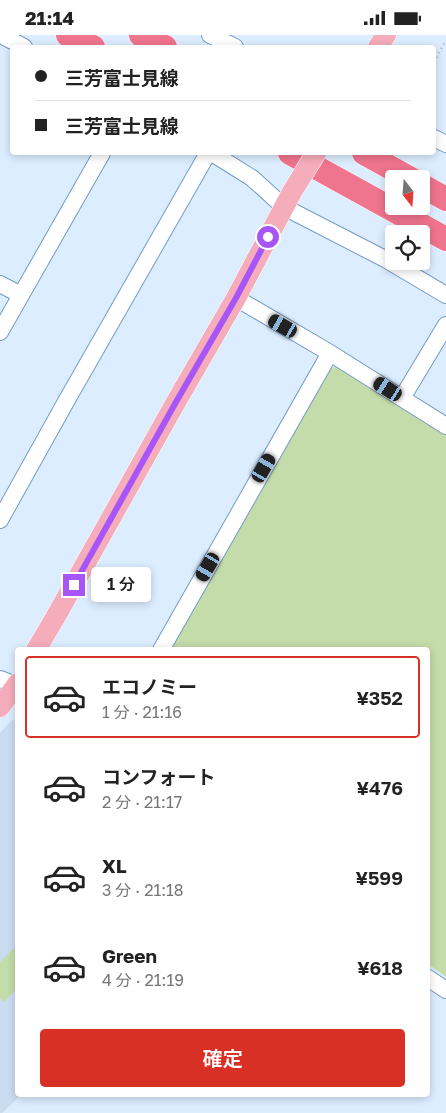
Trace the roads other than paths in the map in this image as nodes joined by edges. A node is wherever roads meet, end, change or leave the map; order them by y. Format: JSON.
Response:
{"nodes":[{"id":1,"x":1,"y":35,"type":"edge"},
{"id":2,"x":68,"y":35,"type":"edge"},
{"id":3,"x":141,"y":35,"type":"edge"},
{"id":4,"x":210,"y":35,"type":"edge"},
{"id":5,"x":20,"y":45,"type":"edge"},
{"id":6,"x":89,"y":45,"type":"edge"},
{"id":7,"x":161,"y":45,"type":"edge"},
{"id":8,"x":232,"y":45,"type":"edge"},
{"id":9,"x":101,"y":155,"type":"edge"},
{"id":10,"x":207,"y":155,"type":"edge"},
{"id":11,"x":215,"y":155,"type":"edge"},
{"id":12,"x":294,"y":155,"type":"edge"},
{"id":13,"x":315,"y":155,"type":"edge"},
{"id":14,"x":368,"y":155,"type":"edge"},
{"id":15,"x":395,"y":170,"type":"edge"},
{"id":16,"x":430,"y":190,"type":"edge"},
{"id":17,"x":446,"y":199,"type":"edge"},
{"id":18,"x":288,"y":200,"type":"junction"},
{"id":19,"x":446,"y":239,"type":"edge"},
{"id":20,"x":0,"y":283,"type":"edge"},
{"id":21,"x":21,"y":295,"type":"junction"},
{"id":22,"x":446,"y":295,"type":"edge"},
{"id":23,"x":236,"y":298,"type":"junction"},
{"id":24,"x":446,"y":325,"type":"edge"},
{"id":25,"x":0,"y":331,"type":"edge"},
{"id":26,"x":330,"y":353,"type":"junction"},
{"id":27,"x":402,"y":398,"type":"junction"},
{"id":28,"x":446,"y":426,"type":"edge"},
{"id":29,"x":0,"y":520,"type":"edge"},
{"id":30,"x":38,"y":647,"type":"edge"},
{"id":31,"x":163,"y":647,"type":"edge"},
{"id":32,"x":13,"y":683,"type":"edge"},
{"id":33,"x":0,"y":707,"type":"edge"},
{"id":34,"x":430,"y":979,"type":"edge"},
{"id":35,"x":446,"y":990,"type":"edge"}],
"edges":[{"from":1,"to":5,"type":"street"},
{"from":2,"to":6,"type":"highway"},
{"from":3,"to":7,"type":"highway"},
{"from":4,"to":8,"type":"street"},
{"from":9,"to":21,"type":"street"},
{"from":10,"to":29,"type":"street"},
{"from":11,"to":18,"type":"street"},
{"from":12,"to":19,"type":"highway"},
{"from":13,"to":18,"type":"main road","bridge":true},
{"from":14,"to":15,"type":"highway"},
{"from":16,"to":17,"type":"highway"},
{"from":18,"to":22,"type":"street"},
{"from":18,"to":23,"type":"main road"},
{"from":20,"to":21,"type":"street"},
{"from":21,"to":25,"type":"street"},
{"from":23,"to":26,"type":"street"},
{"from":23,"to":30,"type":"main road"},
{"from":24,"to":27,"type":"street"},
{"from":26,"to":27,"type":"street"},
{"from":26,"to":31,"type":"street"},
{"from":27,"to":28,"type":"street"},
{"from":32,"to":33,"type":"main road"},
{"from":34,"to":35,"type":"street"}]}
